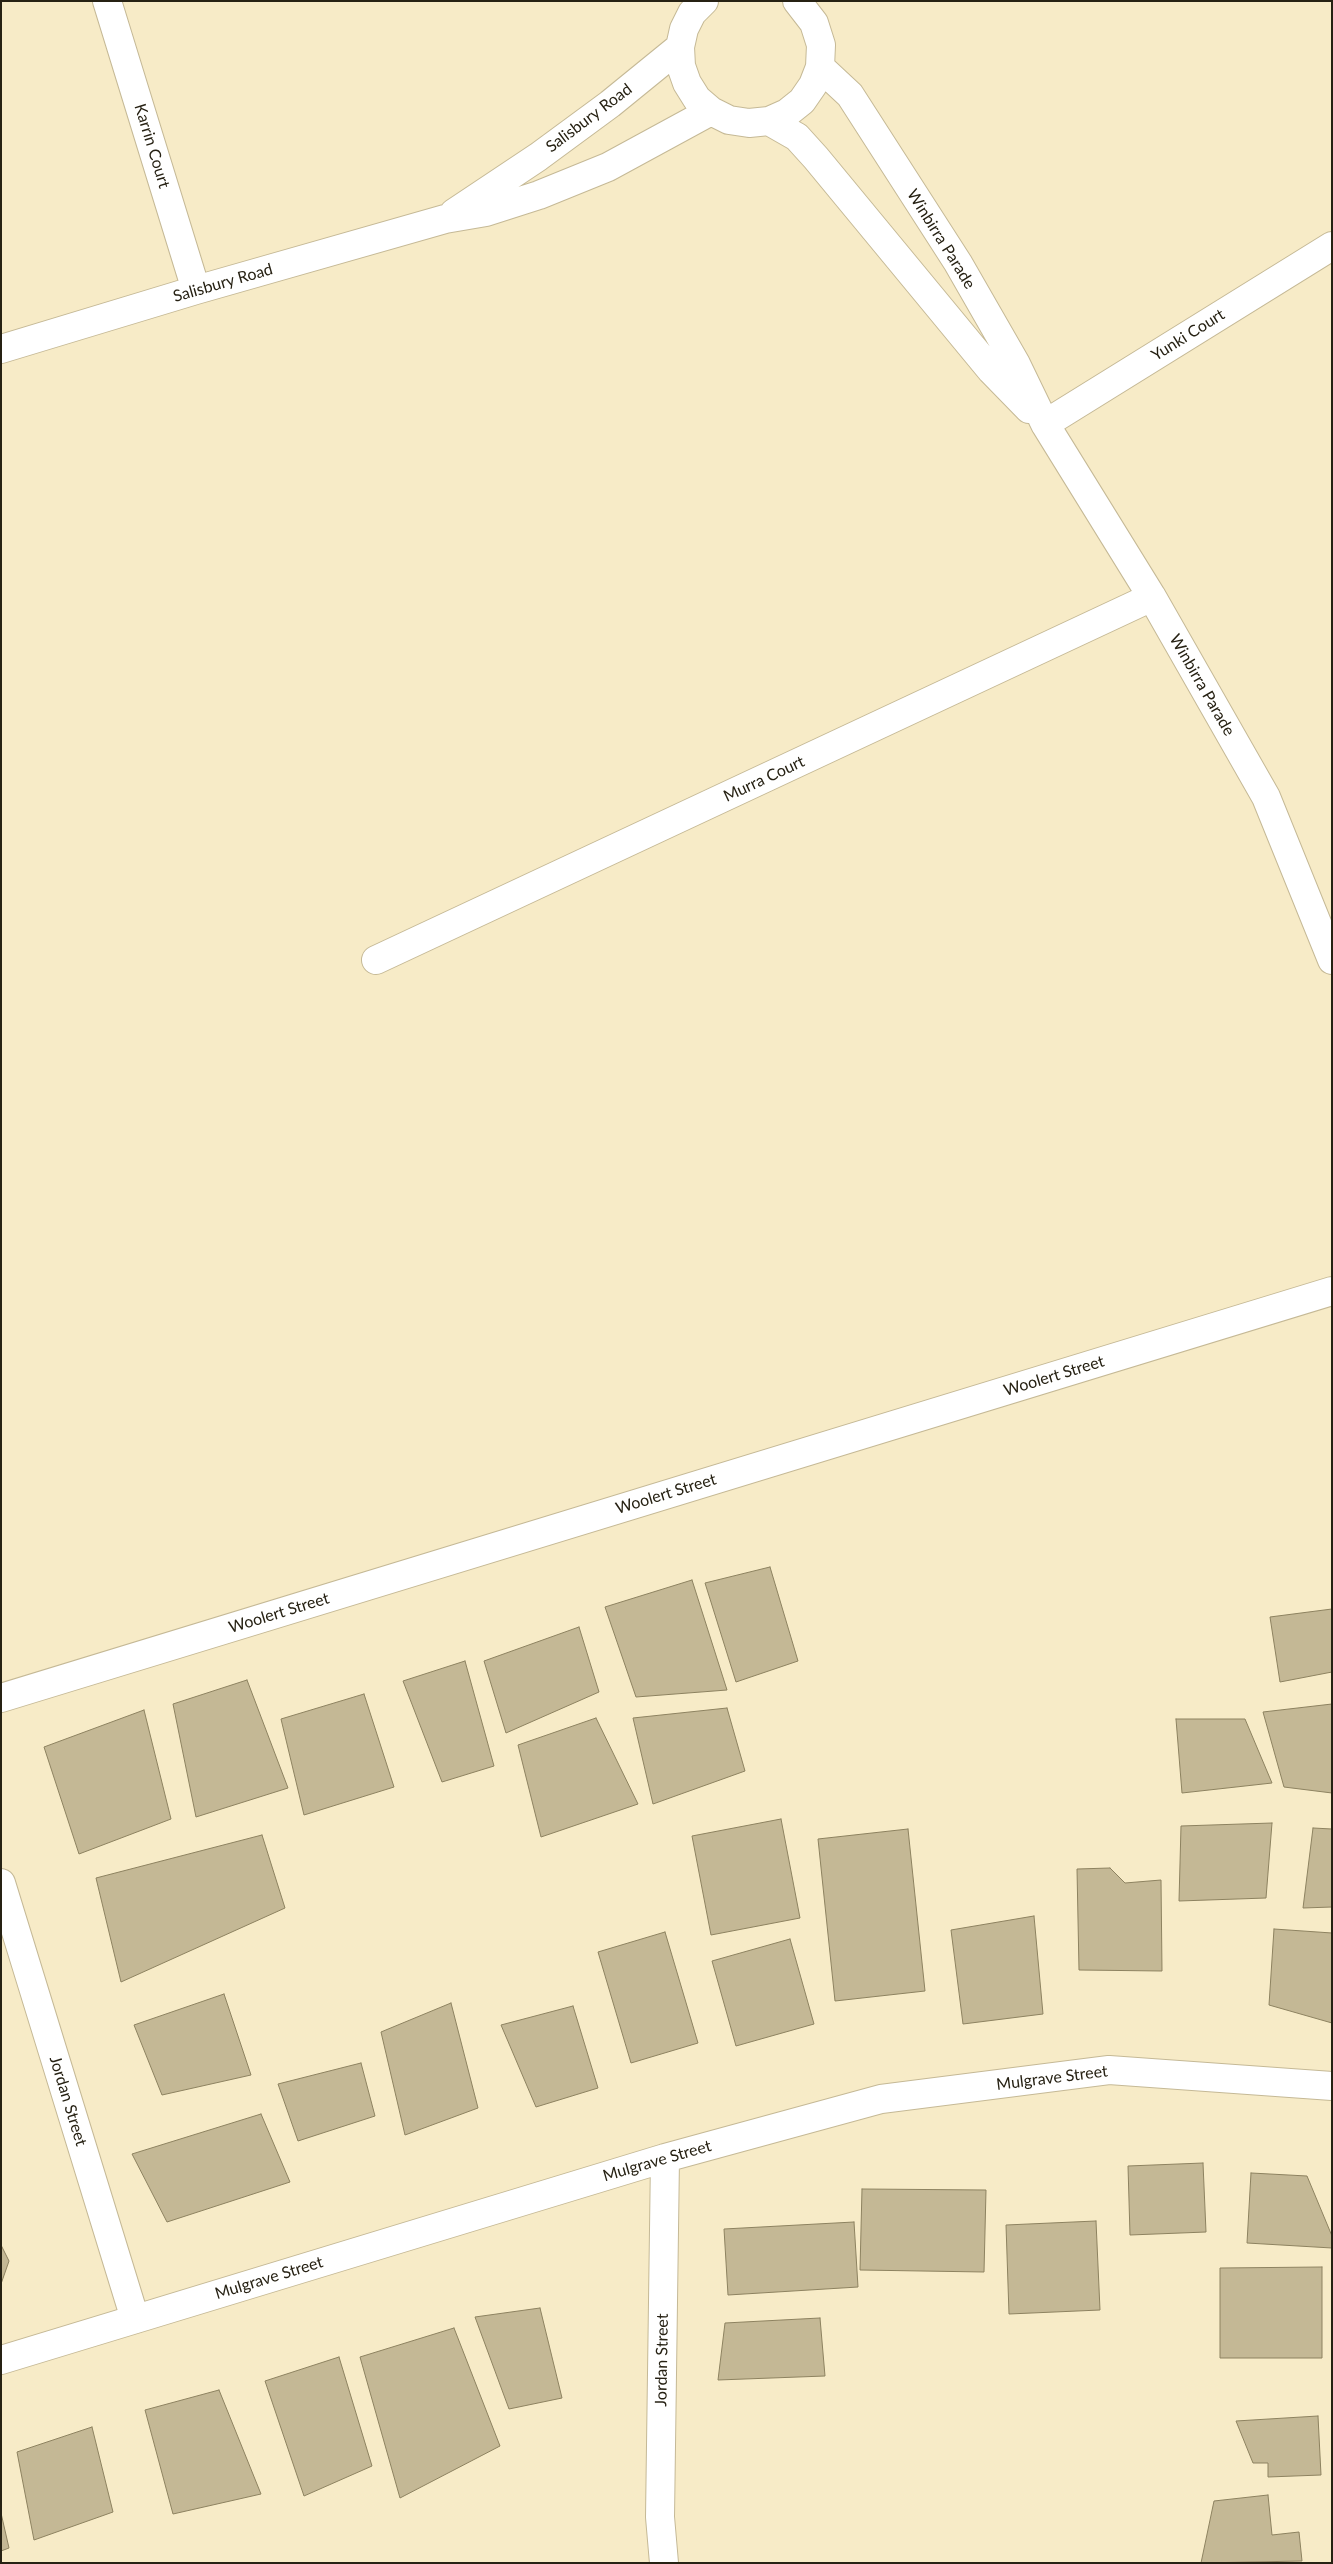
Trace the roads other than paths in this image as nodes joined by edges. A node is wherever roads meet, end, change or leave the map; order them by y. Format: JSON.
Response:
{"nodes":[{"id":1,"x":107,"y":1,"type":"edge"},
{"id":2,"x":797,"y":1,"type":"edge"},
{"id":3,"x":697,"y":5,"type":"edge"},
{"id":4,"x":680,"y":47,"type":"junction"},
{"id":5,"x":820,"y":67,"type":"junction"},
{"id":6,"x":711,"y":111,"type":"junction"},
{"id":7,"x":769,"y":121,"type":"junction"},
{"id":8,"x":445,"y":219,"type":"junction"},
{"id":9,"x":1332,"y":246,"type":"edge"},
{"id":10,"x":196,"y":290,"type":"junction"},
{"id":11,"x":1,"y":349,"type":"edge"},
{"id":12,"x":1045,"y":424,"type":"junction"},
{"id":13,"x":1152,"y":597,"type":"junction"},
{"id":14,"x":376,"y":960,"type":"dead end"},
{"id":15,"x":1332,"y":960,"type":"edge"},
{"id":16,"x":1332,"y":1291,"type":"edge"},
{"id":17,"x":1,"y":1698,"type":"edge"},
{"id":18,"x":1,"y":1883,"type":"edge"},
{"id":19,"x":1332,"y":2086,"type":"edge"},
{"id":20,"x":664,"y":2158,"type":"junction"},
{"id":21,"x":135,"y":2319,"type":"junction"},
{"id":22,"x":1,"y":2360,"type":"edge"},
{"id":23,"x":664,"y":2563,"type":"edge"}],
"edges":[{"from":1,"to":10,"type":"street","name":"Karrin Court"},
{"from":2,"to":5,"type":"street"},
{"from":3,"to":4,"type":"street"},
{"from":4,"to":6,"type":"street"},
{"from":4,"to":8,"type":"street","name":"Salisbury Road"},
{"from":5,"to":7,"type":"street"},
{"from":5,"to":12,"type":"street","name":"Winbirra Parade"},
{"from":6,"to":7,"type":"street"},
{"from":6,"to":8,"type":"street","name":"Salisbury Road"},
{"from":7,"to":12,"type":"street","name":"Winbirra Parade"},
{"from":8,"to":10,"type":"street","name":"Salisbury Road"},
{"from":9,"to":12,"type":"street","name":"Yunki Court"},
{"from":10,"to":11,"type":"street","name":"Salisbury Road"},
{"from":12,"to":13,"type":"street","name":"Winbirra Parade"},
{"from":13,"to":14,"type":"street","name":"Murra Court"},
{"from":13,"to":15,"type":"street","name":"Winbirra Parade"},
{"from":16,"to":17,"type":"street","name":"Woolert Street"},
{"from":18,"to":21,"type":"street","name":"Jordan Street"},
{"from":19,"to":20,"type":"street","name":"Mulgrave Street"},
{"from":20,"to":21,"type":"street","name":"Mulgrave Street"},
{"from":20,"to":23,"type":"street","name":"Jordan Street"},
{"from":21,"to":22,"type":"street","name":"Mulgrave Street"}]}
